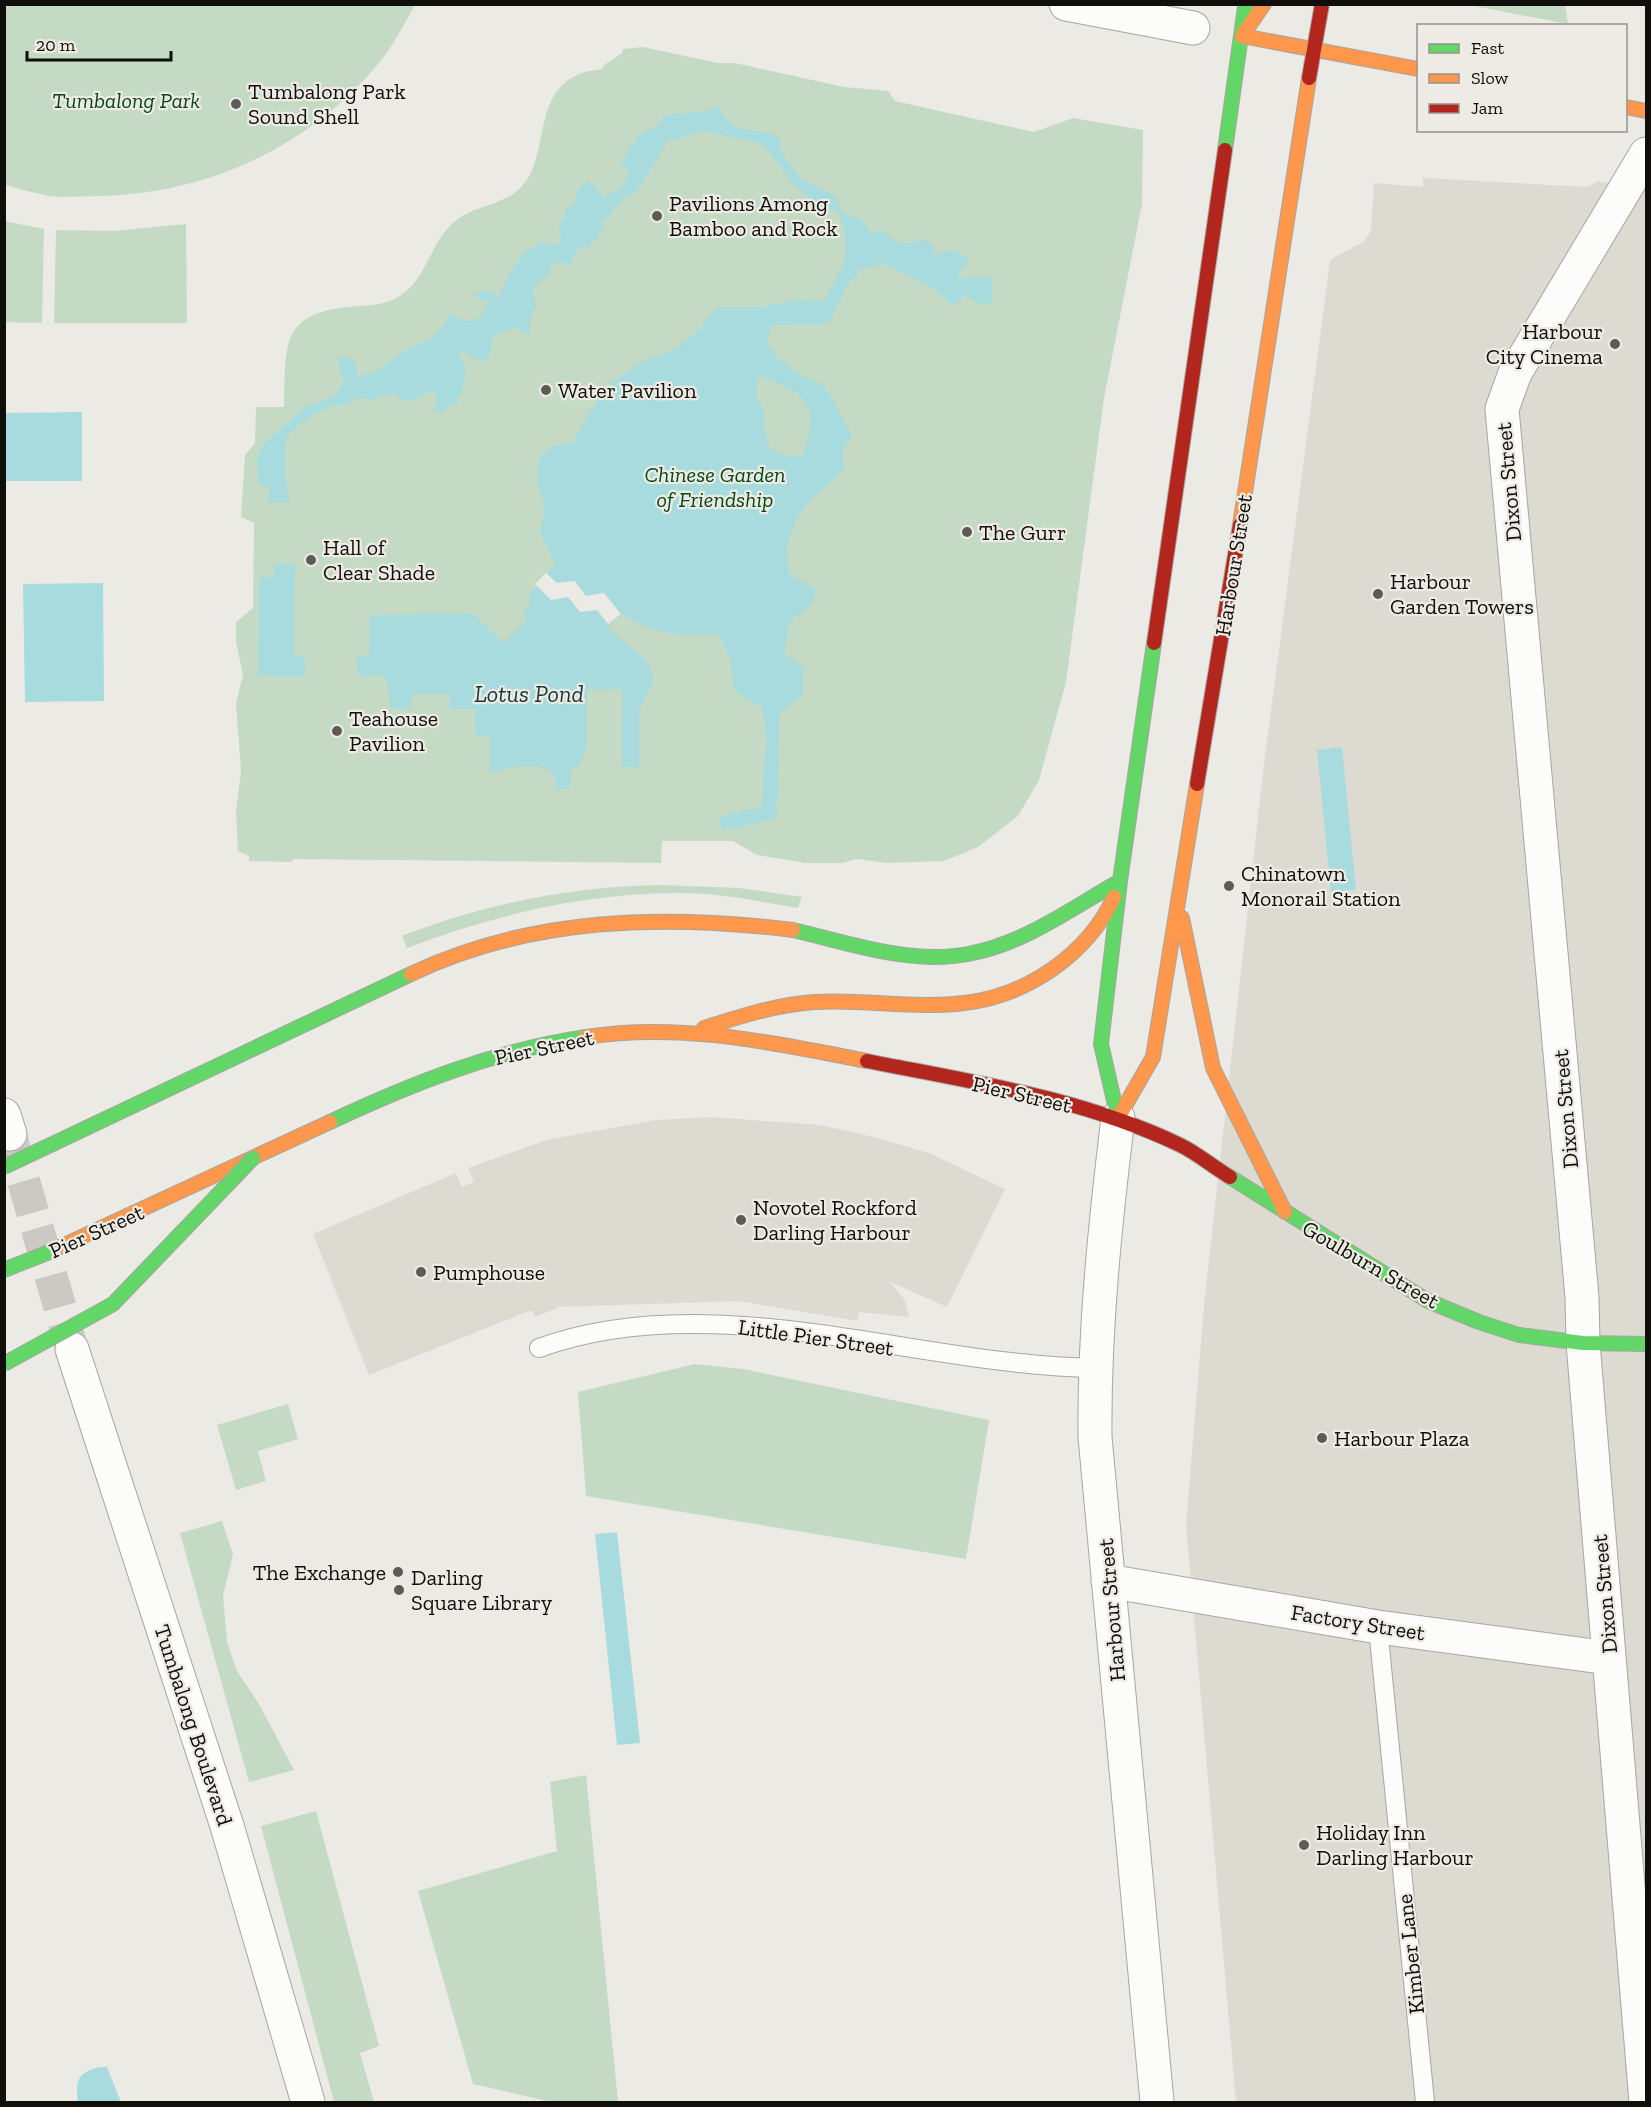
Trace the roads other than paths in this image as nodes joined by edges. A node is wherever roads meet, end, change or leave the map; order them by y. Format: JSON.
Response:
{"nodes":[{"id":1,"x":1066,"y":4,"type":"edge"},
{"id":2,"x":1245,"y":4,"type":"edge"},
{"id":3,"x":1264,"y":4,"type":"edge"},
{"id":4,"x":1322,"y":4,"type":"edge"},
{"id":5,"x":1193,"y":28,"type":"dead end"},
{"id":6,"x":1242,"y":36,"type":"junction"},
{"id":7,"x":1312,"y":49,"type":"junction"},
{"id":8,"x":1417,"y":69,"type":"edge"},
{"id":9,"x":1627,"y":107,"type":"edge"},
{"id":10,"x":1647,"y":111,"type":"edge"},
{"id":11,"x":1647,"y":154,"type":"edge"},
{"id":12,"x":1119,"y":881,"type":"junction"},
{"id":13,"x":1179,"y":902,"type":"junction"},
{"id":14,"x":693,"y":1032,"type":"junction"},
{"id":15,"x":1118,"y":1118,"type":"junction"},
{"id":16,"x":253,"y":1158,"type":"junction"},
{"id":17,"x":4,"y":1167,"type":"edge"},
{"id":18,"x":1287,"y":1215,"type":"junction"},
{"id":19,"x":4,"y":1270,"type":"edge"},
{"id":20,"x":1583,"y":1343,"type":"junction"},
{"id":21,"x":1647,"y":1344,"type":"edge"},
{"id":22,"x":538,"y":1348,"type":"dead end"},
{"id":23,"x":72,"y":1349,"type":"tunnel mouth"},
{"id":24,"x":4,"y":1364,"type":"edge"},
{"id":25,"x":1094,"y":1368,"type":"junction"},
{"id":26,"x":1108,"y":1581,"type":"junction"},
{"id":27,"x":1378,"y":1627,"type":"junction"},
{"id":28,"x":1609,"y":1658,"type":"junction"},
{"id":29,"x":308,"y":2103,"type":"edge"},
{"id":30,"x":1157,"y":2103,"type":"edge"},
{"id":31,"x":1425,"y":2103,"type":"edge"},
{"id":32,"x":1646,"y":2103,"type":"edge"}],
"edges":[{"from":1,"to":5,"type":"street"},
{"from":2,"to":6,"type":"main road","name":"Harbour Street"},
{"from":3,"to":6,"type":"main road"},
{"from":4,"to":7,"type":"main road","name":"Harbour Street"},
{"from":6,"to":7,"type":"main road"},
{"from":6,"to":12,"type":"main road","name":"Harbour Street"},
{"from":7,"to":8,"type":"main road"},
{"from":7,"to":13,"type":"main road","name":"Harbour Street"},
{"from":9,"to":10,"type":"main road"},
{"from":11,"to":20,"type":"street","name":"Dixon Street"},
{"from":12,"to":14,"type":"main road"},
{"from":12,"to":15,"type":"main road","name":"Harbour Street"},
{"from":12,"to":17,"type":"main road","bridge":true},
{"from":13,"to":15,"type":"main road","name":"Harbour Street"},
{"from":13,"to":18,"type":"main road"},
{"from":14,"to":15,"type":"main road","name":"Pier Street"},
{"from":14,"to":16,"type":"main road","name":"Pier Street"},
{"from":15,"to":18,"type":"main road","name":"Goulburn Street"},
{"from":15,"to":25,"type":"street","name":"Harbour Street"},
{"from":16,"to":19,"type":"main road","name":"Pier Street","bridge":true},
{"from":16,"to":24,"type":"main road","bridge":true},
{"from":18,"to":20,"type":"main road","name":"Goulburn Street"},
{"from":20,"to":21,"type":"main road","name":"Goulburn Street"},
{"from":20,"to":28,"type":"street","name":"Dixon Street"},
{"from":22,"to":25,"type":"lane","name":"Little Pier Street"},
{"from":23,"to":29,"type":"street","name":"Tumbalong Boulevard"},
{"from":25,"to":26,"type":"street","name":"Harbour Street"},
{"from":26,"to":27,"type":"street","name":"Factory Street"},
{"from":26,"to":30,"type":"street","name":"Harbour Street"},
{"from":27,"to":28,"type":"street","name":"Factory Street"},
{"from":27,"to":31,"type":"lane","name":"Kimber Lane"},
{"from":28,"to":32,"type":"street","name":"Dixon Street"}]}
